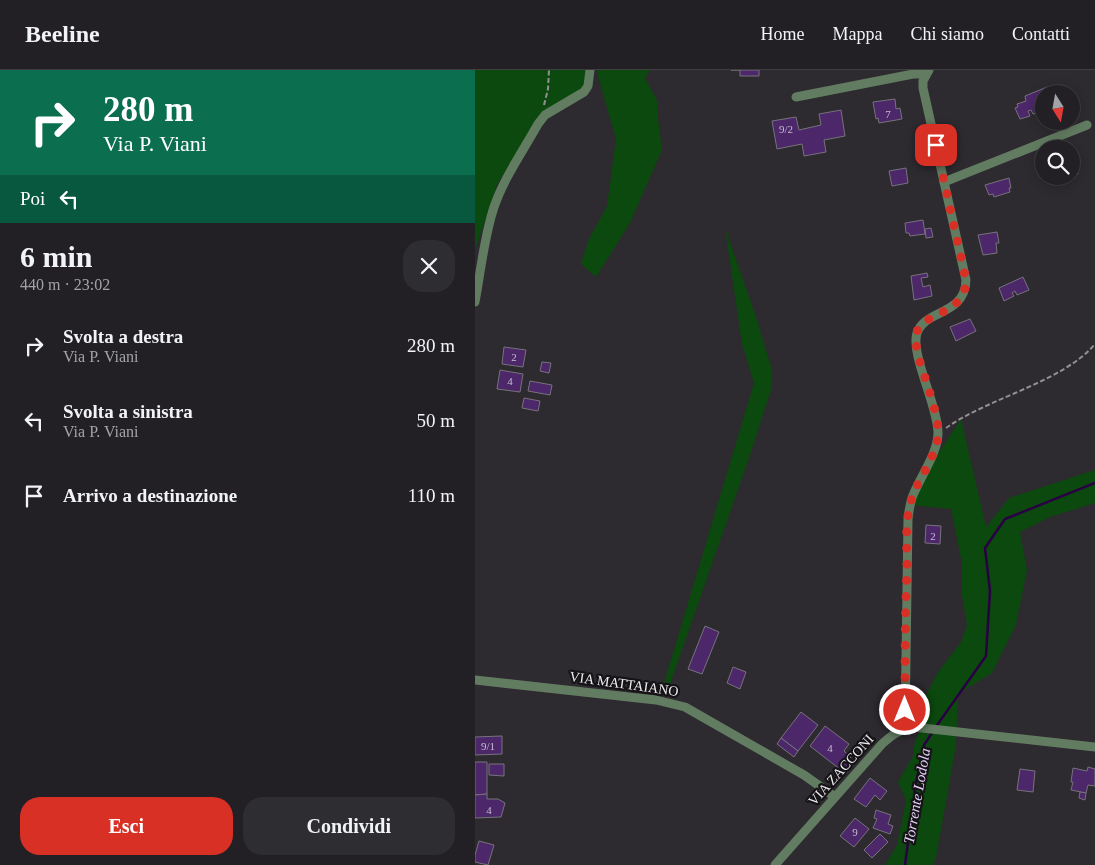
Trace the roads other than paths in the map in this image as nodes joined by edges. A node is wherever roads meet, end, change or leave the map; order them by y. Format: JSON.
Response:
{"nodes":[{"id":1,"x":590,"y":70,"type":"edge"},
{"id":2,"x":927,"y":72,"type":"edge"},
{"id":3,"x":796,"y":97,"type":"dead end"},
{"id":4,"x":1087,"y":125,"type":"dead end"},
{"id":5,"x":944,"y":182,"type":"junction"},
{"id":6,"x":475,"y":302,"type":"edge"},
{"id":7,"x":475,"y":680,"type":"edge"},
{"id":8,"x":909,"y":728,"type":"junction"},
{"id":9,"x":1095,"y":747,"type":"edge"},
{"id":10,"x":835,"y":797,"type":"junction"},
{"id":11,"x":775,"y":865,"type":"edge"}],
"edges":[{"from":1,"to":6,"type":"street"},
{"from":2,"to":3,"type":"street"},
{"from":2,"to":5,"type":"street"},
{"from":4,"to":5,"type":"street"},
{"from":5,"to":8,"type":"street"},
{"from":7,"to":10,"type":"street","name":"VIA MATTAIANO"},
{"from":8,"to":9,"type":"street"},
{"from":8,"to":10,"type":"street","name":"VIA ZACCONI"},
{"from":10,"to":11,"type":"street","name":"VIA ZACCONI"}]}
